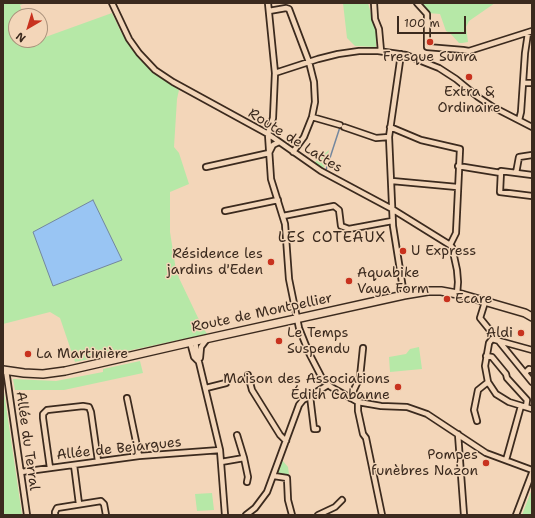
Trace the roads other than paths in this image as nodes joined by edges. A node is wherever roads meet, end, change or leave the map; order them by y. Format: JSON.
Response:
{"nodes":[{"id":1,"x":112,"y":3,"type":"edge"},
{"id":2,"x":268,"y":3,"type":"edge"},
{"id":3,"x":374,"y":3,"type":"edge"},
{"id":4,"x":417,"y":3,"type":"edge"},
{"id":5,"x":269,"y":11,"type":"junction"},
{"id":6,"x":530,"y":32,"type":"edge"},
{"id":7,"x":381,"y":51,"type":"junction"},
{"id":8,"x":401,"y":54,"type":"junction"},
{"id":9,"x":309,"y":62,"type":"junction"},
{"id":10,"x":275,"y":73,"type":"junction"},
{"id":11,"x":524,"y":83,"type":"junction"},
{"id":12,"x":532,"y":83,"type":"edge"},
{"id":13,"x":312,"y":117,"type":"junction"},
{"id":14,"x":519,"y":120,"type":"junction"},
{"id":15,"x":390,"y":127,"type":"junction"},
{"id":16,"x":532,"y":127,"type":"edge"},
{"id":17,"x":268,"y":134,"type":"junction"},
{"id":18,"x":390,"y":137,"type":"junction"},
{"id":19,"x":278,"y":142,"type":"junction"},
{"id":20,"x":293,"y":152,"type":"junction"},
{"id":21,"x":269,"y":153,"type":"junction"},
{"id":22,"x":532,"y":155,"type":"edge"},
{"id":23,"x":458,"y":166,"type":"junction"},
{"id":24,"x":206,"y":167,"type":"dead end"},
{"id":25,"x":501,"y":173,"type":"junction"},
{"id":26,"x":516,"y":173,"type":"junction"},
{"id":27,"x":532,"y":175,"type":"edge"},
{"id":28,"x":392,"y":182,"type":"junction"},
{"id":29,"x":457,"y":188,"type":"junction"},
{"id":30,"x":532,"y":196,"type":"edge"},
{"id":31,"x":278,"y":200,"type":"junction"},
{"id":32,"x":392,"y":209,"type":"junction"},
{"id":33,"x":225,"y":211,"type":"dead end"},
{"id":34,"x":283,"y":216,"type":"junction"},
{"id":35,"x":392,"y":220,"type":"junction"},
{"id":36,"x":450,"y":245,"type":"junction"},
{"id":37,"x":457,"y":294,"type":"junction"},
{"id":38,"x":404,"y":295,"type":"junction"},
{"id":39,"x":485,"y":302,"type":"junction"},
{"id":40,"x":528,"y":313,"type":"edge"},
{"id":41,"x":532,"y":317,"type":"edge"},
{"id":42,"x":298,"y":319,"type":"junction"},
{"id":43,"x":207,"y":339,"type":"junction"},
{"id":44,"x":499,"y":340,"type":"junction"},
{"id":45,"x":190,"y":343,"type":"junction"},
{"id":46,"x":363,"y":348,"type":"dead end"},
{"id":47,"x":532,"y":350,"type":"edge"},
{"id":48,"x":486,"y":356,"type":"junction"},
{"id":49,"x":200,"y":364,"type":"junction"},
{"id":50,"x":5,"y":370,"type":"edge"},
{"id":51,"x":532,"y":370,"type":"edge"},
{"id":52,"x":525,"y":373,"type":"junction"},
{"id":53,"x":248,"y":375,"type":"dead end"},
{"id":54,"x":488,"y":382,"type":"junction"},
{"id":55,"x":532,"y":382,"type":"edge"},
{"id":56,"x":226,"y":383,"type":"dead end"},
{"id":57,"x":328,"y":385,"type":"junction"},
{"id":58,"x":206,"y":388,"type":"junction"},
{"id":59,"x":310,"y":396,"type":"junction"},
{"id":60,"x":127,"y":398,"type":"dead end"},
{"id":61,"x":350,"y":398,"type":"junction"},
{"id":62,"x":358,"y":402,"type":"junction"},
{"id":63,"x":524,"y":407,"type":"junction"},
{"id":64,"x":532,"y":409,"type":"edge"},
{"id":65,"x":477,"y":421,"type":"dead end"},
{"id":66,"x":316,"y":429,"type":"dead end"},
{"id":67,"x":458,"y":434,"type":"junction"},
{"id":68,"x":238,"y":435,"type":"dead end"},
{"id":69,"x":286,"y":441,"type":"junction"},
{"id":70,"x":220,"y":450,"type":"junction"},
{"id":71,"x":139,"y":456,"type":"junction"},
{"id":72,"x":244,"y":458,"type":"junction"},
{"id":73,"x":506,"y":460,"type":"junction"},
{"id":74,"x":98,"y":461,"type":"junction"},
{"id":75,"x":221,"y":462,"type":"junction"},
{"id":76,"x":74,"y":465,"type":"junction"},
{"id":77,"x":50,"y":468,"type":"junction"},
{"id":78,"x":532,"y":471,"type":"edge"},
{"id":79,"x":21,"y":472,"type":"junction"},
{"id":80,"x":274,"y":476,"type":"junction"},
{"id":81,"x":247,"y":482,"type":"dead end"},
{"id":82,"x":342,"y":500,"type":"dead end"},
{"id":83,"x":79,"y":504,"type":"junction"},
{"id":84,"x":27,"y":515,"type":"edge"},
{"id":85,"x":55,"y":515,"type":"edge"},
{"id":86,"x":106,"y":515,"type":"edge"},
{"id":87,"x":225,"y":515,"type":"edge"},
{"id":88,"x":246,"y":515,"type":"edge"},
{"id":89,"x":292,"y":515,"type":"edge"},
{"id":90,"x":318,"y":515,"type":"edge"},
{"id":91,"x":382,"y":515,"type":"edge"},
{"id":92,"x":464,"y":515,"type":"edge"},
{"id":93,"x":516,"y":515,"type":"edge"}],
"edges":[{"from":1,"to":17,"type":"street","name":"Route de Lattes"},
{"from":2,"to":5,"type":"street"},
{"from":3,"to":7,"type":"street"},
{"from":4,"to":6,"type":"street"},
{"from":5,"to":9,"type":"street"},
{"from":5,"to":10,"type":"street"},
{"from":6,"to":11,"type":"street"},
{"from":7,"to":8,"type":"street"},
{"from":7,"to":9,"type":"street"},
{"from":8,"to":14,"type":"street"},
{"from":8,"to":15,"type":"street"},
{"from":9,"to":10,"type":"street"},
{"from":9,"to":13,"type":"street"},
{"from":10,"to":17,"type":"street"},
{"from":11,"to":12,"type":"street"},
{"from":11,"to":14,"type":"street"},
{"from":13,"to":18,"type":"street"},
{"from":13,"to":20,"type":"street"},
{"from":14,"to":16,"type":"street"},
{"from":15,"to":18,"type":"street"},
{"from":15,"to":23,"type":"street"},
{"from":17,"to":19,"type":"street","name":"Route de Lattes"},
{"from":17,"to":21,"type":"street"},
{"from":18,"to":28,"type":"street"},
{"from":19,"to":20,"type":"street","name":"Route de Lattes"},
{"from":19,"to":21,"type":"street"},
{"from":20,"to":32,"type":"street","name":"Route de Lattes"},
{"from":21,"to":24,"type":"street"},
{"from":21,"to":31,"type":"street"},
{"from":22,"to":26,"type":"street"},
{"from":23,"to":25,"type":"street"},
{"from":23,"to":29,"type":"street"},
{"from":25,"to":26,"type":"street"},
{"from":25,"to":30,"type":"street"},
{"from":26,"to":27,"type":"street"},
{"from":28,"to":29,"type":"street"},
{"from":28,"to":32,"type":"street"},
{"from":29,"to":36,"type":"street"},
{"from":31,"to":33,"type":"street"},
{"from":31,"to":34,"type":"street"},
{"from":32,"to":35,"type":"street"},
{"from":32,"to":36,"type":"street","name":"Route de Lattes"},
{"from":34,"to":35,"type":"street"},
{"from":34,"to":42,"type":"street"},
{"from":35,"to":38,"type":"street"},
{"from":36,"to":37,"type":"street"},
{"from":37,"to":38,"type":"main road","name":"Route de Montpellier"},
{"from":37,"to":39,"type":"main road","name":"Route de Montpellier"},
{"from":38,"to":42,"type":"main road","name":"Route de Montpellier"},
{"from":39,"to":40,"type":"main road","name":"Route de Montpellier"},
{"from":39,"to":44,"type":"street"},
{"from":40,"to":41,"type":"main road","name":"Route de Montpellier"},
{"from":42,"to":43,"type":"main road","name":"Route de Montpellier"},
{"from":42,"to":57,"type":"street"},
{"from":43,"to":45,"type":"main road","name":"Route de Montpellier"},
{"from":43,"to":49,"type":"street"},
{"from":44,"to":47,"type":"street"},
{"from":44,"to":48,"type":"street"},
{"from":44,"to":52,"type":"street"},
{"from":45,"to":49,"type":"street"},
{"from":45,"to":49,"type":"street"},
{"from":45,"to":50,"type":"main road","name":"Route de Montpellier"},
{"from":46,"to":61,"type":"street"},
{"from":48,"to":54,"type":"street"},
{"from":48,"to":63,"type":"street"},
{"from":49,"to":58,"type":"street"},
{"from":50,"to":79,"type":"street","name":"Allée du Terral"},
{"from":51,"to":52,"type":"street"},
{"from":52,"to":55,"type":"street"},
{"from":53,"to":69,"type":"street"},
{"from":54,"to":63,"type":"street"},
{"from":54,"to":65,"type":"street"},
{"from":56,"to":58,"type":"street"},
{"from":57,"to":59,"type":"street"},
{"from":57,"to":61,"type":"street"},
{"from":58,"to":70,"type":"street"},
{"from":59,"to":66,"type":"street"},
{"from":59,"to":69,"type":"street"},
{"from":60,"to":71,"type":"street"},
{"from":61,"to":62,"type":"street"},
{"from":62,"to":67,"type":"street"},
{"from":62,"to":91,"type":"street"},
{"from":63,"to":64,"type":"street"},
{"from":63,"to":73,"type":"street"},
{"from":67,"to":73,"type":"street"},
{"from":67,"to":92,"type":"street"},
{"from":68,"to":72,"type":"street"},
{"from":69,"to":80,"type":"street"},
{"from":70,"to":71,"type":"street","name":"Allée de Bejargues"},
{"from":70,"to":75,"type":"street"},
{"from":71,"to":74,"type":"street","name":"Allée de Bejargues"},
{"from":72,"to":75,"type":"street"},
{"from":72,"to":81,"type":"street"},
{"from":73,"to":78,"type":"street"},
{"from":74,"to":76,"type":"street","name":"Allée de Bejargues"},
{"from":74,"to":77,"type":"street"},
{"from":75,"to":87,"type":"street"},
{"from":76,"to":77,"type":"street","name":"Allée de Bejargues"},
{"from":76,"to":83,"type":"street"},
{"from":77,"to":79,"type":"street","name":"Allée de Bejargues"},
{"from":78,"to":93,"type":"street"},
{"from":79,"to":84,"type":"street","name":"Allée du Terral"},
{"from":80,"to":88,"type":"street"},
{"from":80,"to":89,"type":"street"},
{"from":82,"to":90,"type":"street"},
{"from":83,"to":85,"type":"street"},
{"from":83,"to":86,"type":"street"}]}
